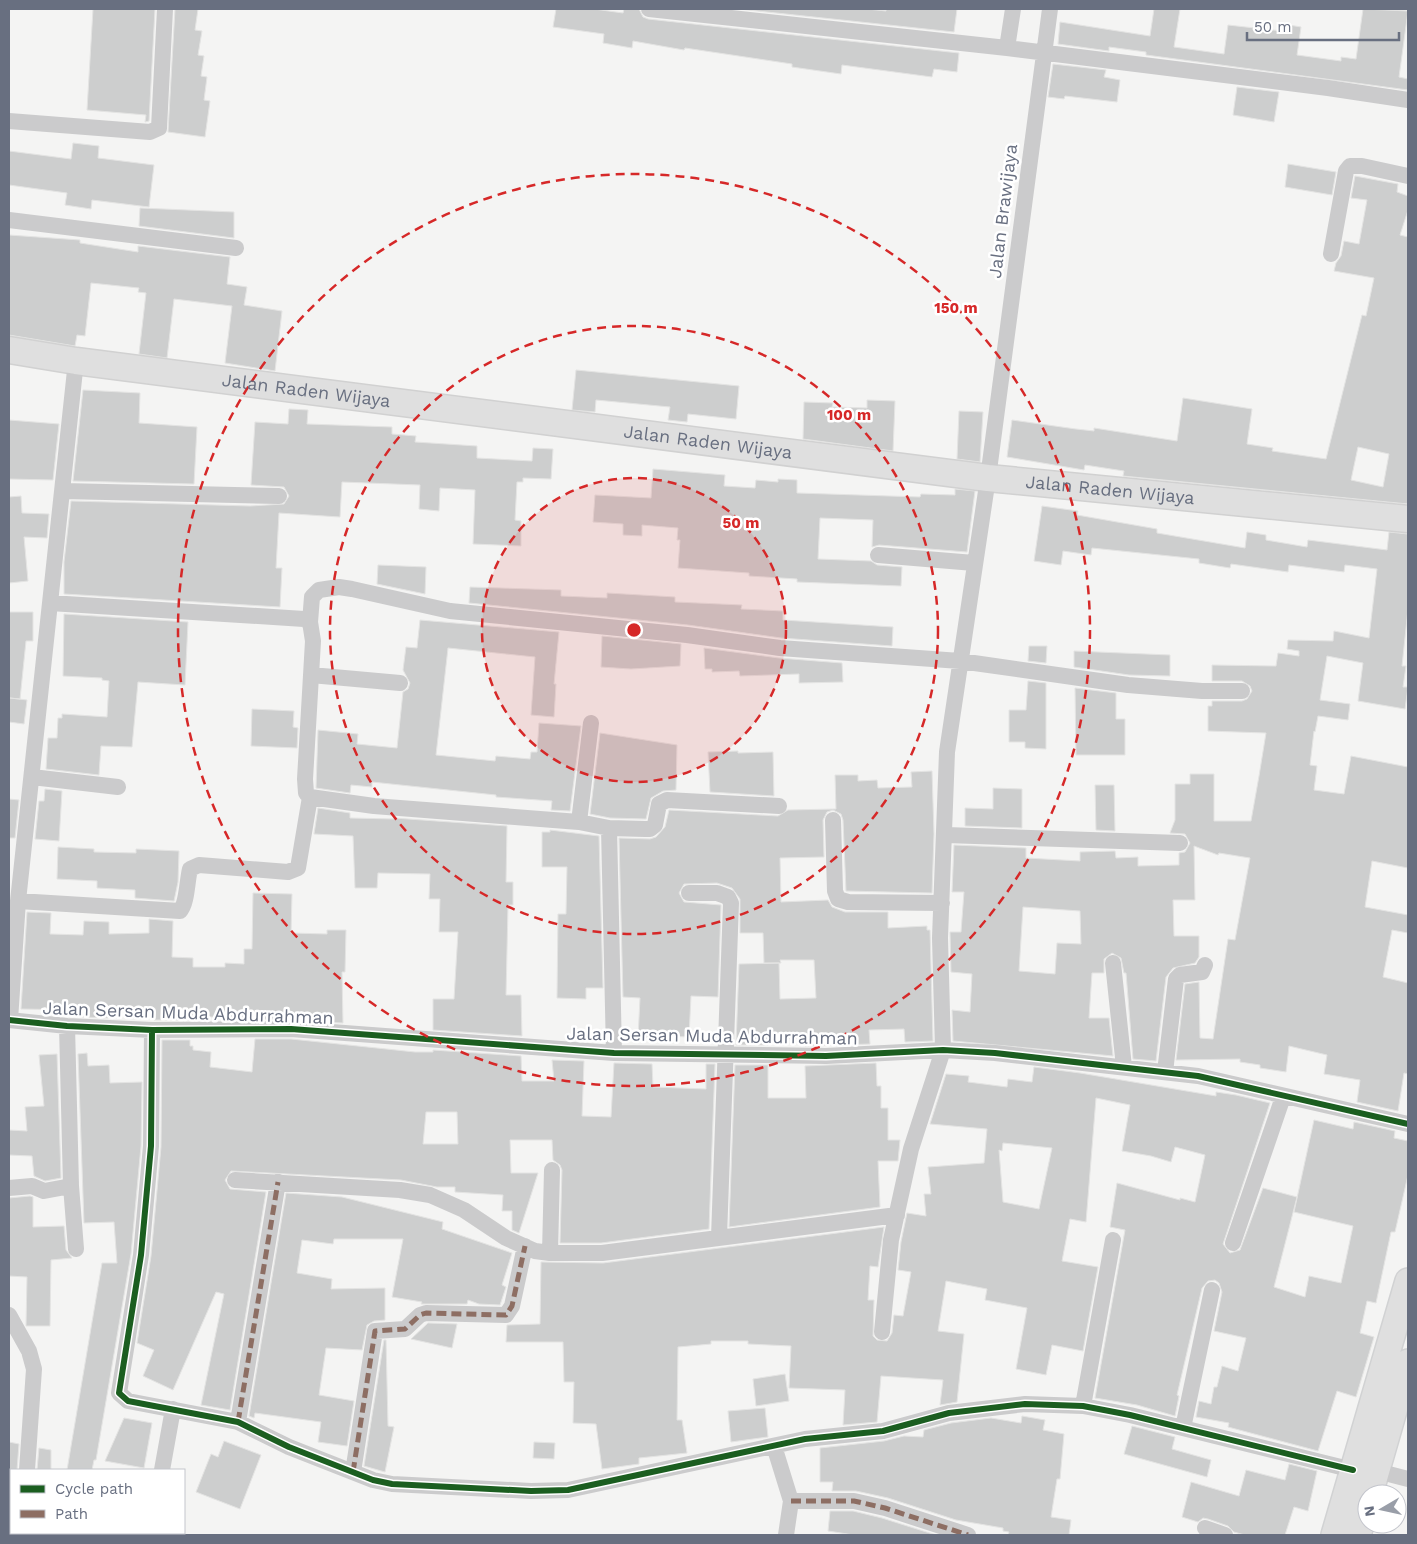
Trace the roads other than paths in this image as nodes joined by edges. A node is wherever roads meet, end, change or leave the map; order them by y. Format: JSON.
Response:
{"nodes":[{"id":1,"x":165,"y":9,"type":"edge"},
{"id":2,"x":649,"y":9,"type":"edge"},
{"id":3,"x":1013,"y":9,"type":"edge"},
{"id":4,"x":1050,"y":9,"type":"edge"},
{"id":5,"x":1007,"y":48,"type":"junction"},
{"id":6,"x":1044,"y":54,"type":"junction"},
{"id":7,"x":1408,"y":100,"type":"edge"},
{"id":8,"x":9,"y":121,"type":"edge"},
{"id":9,"x":1408,"y":176,"type":"edge"},
{"id":10,"x":9,"y":220,"type":"edge"},
{"id":11,"x":236,"y":248,"type":"dead end"},
{"id":12,"x":1332,"y":254,"type":"dead end"},
{"id":13,"x":9,"y":350,"type":"edge"},
{"id":14,"x":76,"y":361,"type":"junction"},
{"id":15,"x":988,"y":478,"type":"junction"},
{"id":16,"x":64,"y":491,"type":"junction"},
{"id":17,"x":278,"y":496,"type":"dead end"},
{"id":18,"x":1408,"y":519,"type":"edge"},
{"id":19,"x":878,"y":554,"type":"dead end"},
{"id":20,"x":974,"y":563,"type":"junction"},
{"id":21,"x":50,"y":602,"type":"junction"},
{"id":22,"x":310,"y":622,"type":"junction"},
{"id":23,"x":960,"y":661,"type":"junction"},
{"id":24,"x":311,"y":675,"type":"junction"},
{"id":25,"x":400,"y":683,"type":"dead end"},
{"id":26,"x":1242,"y":691,"type":"dead end"},
{"id":27,"x":591,"y":723,"type":"dead end"},
{"id":28,"x":32,"y":777,"type":"junction"},
{"id":29,"x":118,"y":787,"type":"dead end"},
{"id":30,"x":310,"y":797,"type":"junction"},
{"id":31,"x":779,"y":806,"type":"dead end"},
{"id":32,"x":833,"y":820,"type":"dead end"},
{"id":33,"x":579,"y":822,"type":"junction"},
{"id":34,"x":609,"y":828,"type":"junction"},
{"id":35,"x":946,"y":835,"type":"junction"},
{"id":36,"x":1180,"y":843,"type":"dead end"},
{"id":37,"x":15,"y":882,"type":"edge"},
{"id":38,"x":689,"y":893,"type":"dead end"},
{"id":39,"x":18,"y":901,"type":"junction"},
{"id":40,"x":942,"y":903,"type":"junction"},
{"id":41,"x":1113,"y":963,"type":"dead end"},
{"id":42,"x":1205,"y":964,"type":"dead end"},
{"id":43,"x":10,"y":1020,"type":"edge"},
{"id":44,"x":68,"y":1026,"type":"junction"},
{"id":45,"x":152,"y":1030,"type":"junction"},
{"id":46,"x":943,"y":1050,"type":"junction"},
{"id":47,"x":614,"y":1053,"type":"junction"},
{"id":48,"x":726,"y":1055,"type":"junction"},
{"id":49,"x":1124,"y":1067,"type":"junction"},
{"id":50,"x":1165,"y":1072,"type":"junction"},
{"id":51,"x":1283,"y":1096,"type":"junction"},
{"id":52,"x":1408,"y":1124,"type":"edge"},
{"id":53,"x":552,"y":1170,"type":"dead end"},
{"id":54,"x":235,"y":1180,"type":"dead end"},
{"id":55,"x":278,"y":1182,"type":"junction"},
{"id":56,"x":71,"y":1186,"type":"junction"},
{"id":57,"x":9,"y":1188,"type":"edge"},
{"id":58,"x":897,"y":1215,"type":"junction"},
{"id":59,"x":719,"y":1236,"type":"junction"},
{"id":60,"x":1113,"y":1240,"type":"dead end"},
{"id":61,"x":1233,"y":1243,"type":"dead end"},
{"id":62,"x":525,"y":1246,"type":"junction"},
{"id":63,"x":76,"y":1249,"type":"dead end"},
{"id":64,"x":550,"y":1254,"type":"junction"},
{"id":65,"x":1408,"y":1281,"type":"edge"},
{"id":66,"x":1212,"y":1290,"type":"dead end"},
{"id":67,"x":9,"y":1315,"type":"edge"},
{"id":68,"x":882,"y":1332,"type":"dead end"},
{"id":69,"x":1408,"y":1362,"type":"edge"},
{"id":70,"x":1083,"y":1406,"type":"junction"},
{"id":71,"x":172,"y":1415,"type":"junction"},
{"id":72,"x":238,"y":1422,"type":"junction"},
{"id":73,"x":1182,"y":1428,"type":"junction"},
{"id":74,"x":775,"y":1452,"type":"junction"},
{"id":75,"x":27,"y":1469,"type":"edge"},
{"id":76,"x":162,"y":1469,"type":"edge"},
{"id":77,"x":353,"y":1472,"type":"junction"},
{"id":78,"x":1367,"y":1478,"type":"edge"},
{"id":79,"x":1408,"y":1479,"type":"edge"},
{"id":80,"x":791,"y":1501,"type":"junction"},
{"id":81,"x":1205,"y":1528,"type":"dead end"},
{"id":82,"x":786,"y":1535,"type":"edge"},
{"id":83,"x":968,"y":1535,"type":"edge"},
{"id":84,"x":1225,"y":1535,"type":"edge"},
{"id":85,"x":1334,"y":1535,"type":"edge"}],
"edges":[{"from":1,"to":8,"type":"street"},
{"from":2,"to":5,"type":"street"},
{"from":3,"to":5,"type":"street"},
{"from":4,"to":6,"type":"street","name":"Jalan Brawijaya"},
{"from":5,"to":6,"type":"street"},
{"from":6,"to":7,"type":"street"},
{"from":6,"to":15,"type":"street","name":"Jalan Brawijaya"},
{"from":9,"to":12,"type":"street"},
{"from":10,"to":11,"type":"street"},
{"from":13,"to":14,"type":"highway","name":"Jalan Raden Wijaya"},
{"from":14,"to":15,"type":"highway","name":"Jalan Raden Wijaya"},
{"from":14,"to":16,"type":"street"},
{"from":15,"to":18,"type":"highway","name":"Jalan Raden Wijaya"},
{"from":15,"to":20,"type":"street","name":"Jalan Brawijaya"},
{"from":16,"to":17,"type":"street"},
{"from":16,"to":21,"type":"street"},
{"from":19,"to":20,"type":"street"},
{"from":20,"to":23,"type":"street","name":"Jalan Brawijaya"},
{"from":21,"to":22,"type":"street"},
{"from":21,"to":28,"type":"street"},
{"from":22,"to":23,"type":"street"},
{"from":22,"to":24,"type":"street"},
{"from":23,"to":26,"type":"street"},
{"from":23,"to":35,"type":"street","name":"Jalan Brawijaya"},
{"from":24,"to":25,"type":"street"},
{"from":24,"to":30,"type":"street"},
{"from":27,"to":33,"type":"street"},
{"from":28,"to":29,"type":"street"},
{"from":28,"to":37,"type":"street"},
{"from":30,"to":33,"type":"street"},
{"from":30,"to":39,"type":"street"},
{"from":31,"to":34,"type":"street"},
{"from":32,"to":40,"type":"street"},
{"from":33,"to":34,"type":"street"},
{"from":34,"to":47,"type":"street"},
{"from":35,"to":36,"type":"street"},
{"from":35,"to":40,"type":"street","name":"Jalan Brawijaya"},
{"from":37,"to":39,"type":"street"},
{"from":38,"to":48,"type":"street"},
{"from":39,"to":43,"type":"street"},
{"from":40,"to":46,"type":"street","name":"Jalan Brawijaya"},
{"from":41,"to":49,"type":"street"},
{"from":42,"to":50,"type":"street"},
{"from":43,"to":44,"type":"street","name":"Jalan Sersan Muda Abdurrahman"},
{"from":44,"to":45,"type":"street","name":"Jalan Sersan Muda Abdurrahman"},
{"from":44,"to":56,"type":"street"},
{"from":45,"to":47,"type":"street","name":"Jalan Sersan Muda Abdurrahman"},
{"from":45,"to":71,"type":"street"},
{"from":46,"to":48,"type":"street","name":"Jalan Sersan Muda Abdurrahman"},
{"from":46,"to":49,"type":"street","name":"Jalan Sersan Muda Abdurrahman"},
{"from":46,"to":58,"type":"street","name":"Jalan Brawijaya"},
{"from":47,"to":48,"type":"street","name":"Jalan Sersan Muda Abdurrahman"},
{"from":48,"to":59,"type":"street"},
{"from":49,"to":50,"type":"street","name":"Jalan Sersan Muda Abdurrahman"},
{"from":50,"to":51,"type":"street","name":"Jalan Sersan Muda Abdurrahman"},
{"from":51,"to":52,"type":"street","name":"Jalan Sersan Muda Abdurrahman"},
{"from":51,"to":61,"type":"street"},
{"from":53,"to":64,"type":"street"},
{"from":54,"to":55,"type":"street"},
{"from":55,"to":62,"type":"street"},
{"from":55,"to":72,"type":"street"},
{"from":56,"to":57,"type":"street"},
{"from":56,"to":63,"type":"street"},
{"from":58,"to":59,"type":"street"},
{"from":58,"to":68,"type":"street","name":"Jalan Brawijaya"},
{"from":59,"to":64,"type":"street"},
{"from":60,"to":70,"type":"street"},
{"from":62,"to":64,"type":"street"},
{"from":62,"to":77,"type":"street"},
{"from":65,"to":78,"type":"main road"},
{"from":66,"to":73,"type":"street"},
{"from":67,"to":75,"type":"street"},
{"from":69,"to":78,"type":"main road"},
{"from":70,"to":73,"type":"street"},
{"from":70,"to":74,"type":"street"},
{"from":71,"to":72,"type":"street"},
{"from":71,"to":76,"type":"street"},
{"from":72,"to":77,"type":"street"},
{"from":73,"to":78,"type":"street"},
{"from":74,"to":77,"type":"street"},
{"from":74,"to":80,"type":"street"},
{"from":78,"to":79,"type":"street"},
{"from":78,"to":85,"type":"main road"},
{"from":80,"to":82,"type":"street"},
{"from":80,"to":83,"type":"street"},
{"from":81,"to":84,"type":"street"}]}
